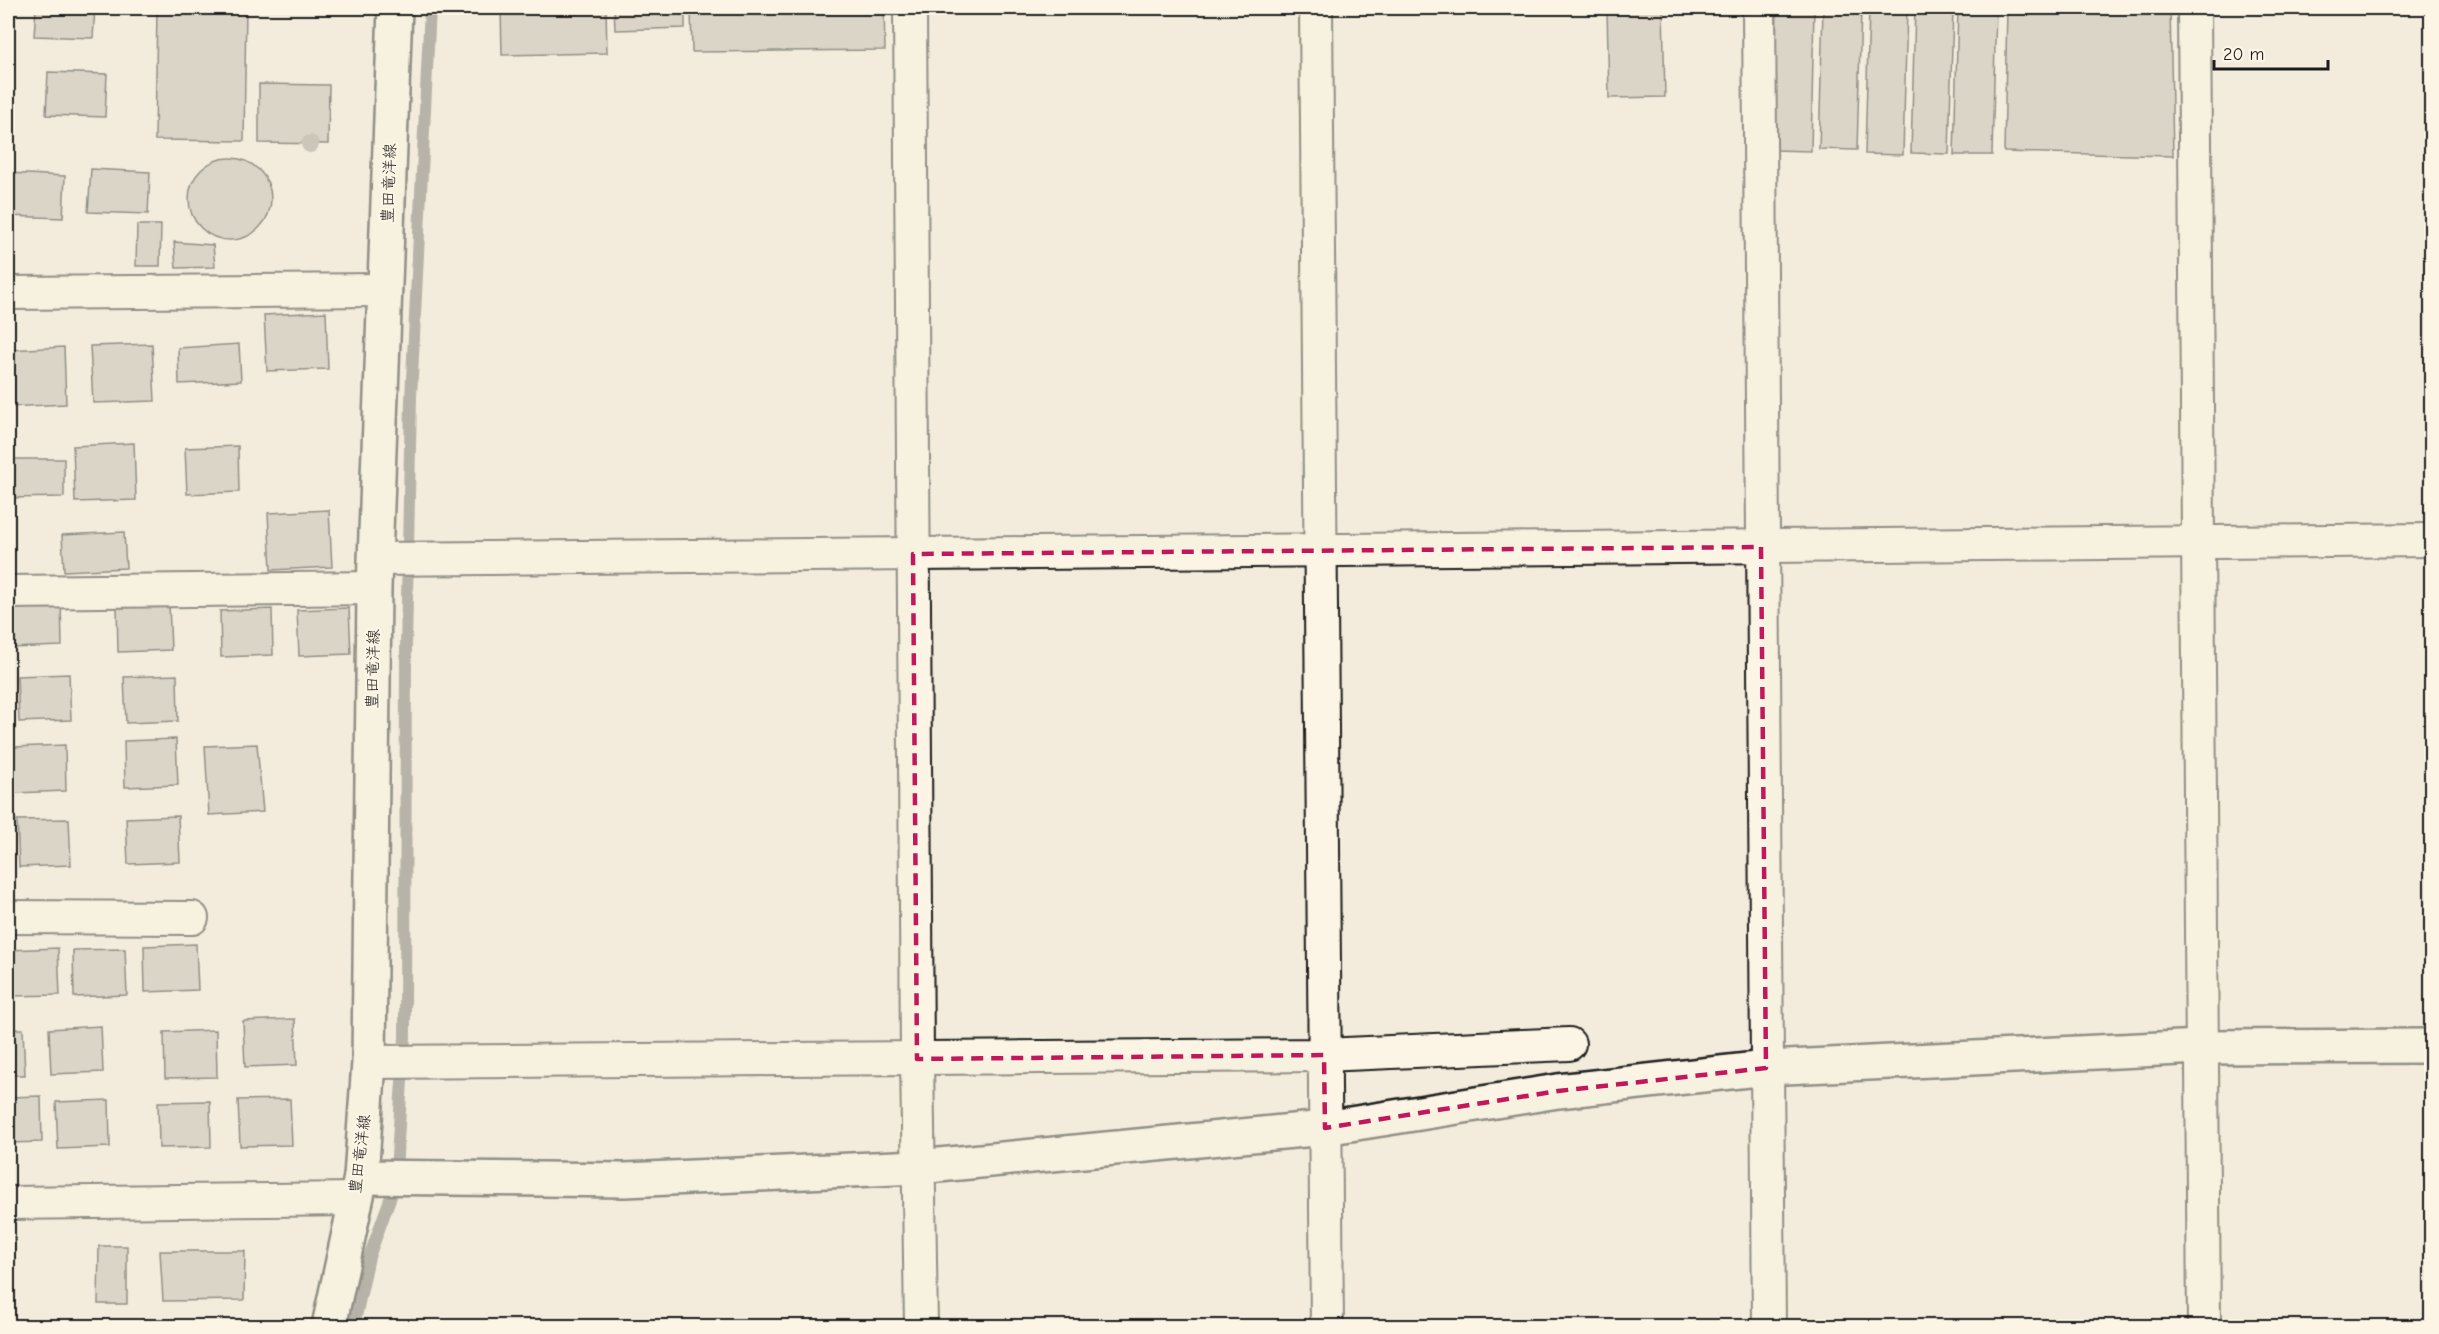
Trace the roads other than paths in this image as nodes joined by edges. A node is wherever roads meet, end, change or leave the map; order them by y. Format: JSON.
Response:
{"nodes":[{"id":1,"x":395,"y":8,"type":"edge"},
{"id":2,"x":910,"y":8,"type":"edge"},
{"id":3,"x":1316,"y":8,"type":"edge"},
{"id":4,"x":1759,"y":8,"type":"edge"},
{"id":5,"x":2194,"y":8,"type":"edge"},
{"id":6,"x":385,"y":290,"type":"junction"},
{"id":7,"x":8,"y":293,"type":"edge"},
{"id":8,"x":2432,"y":540,"type":"edge"},
{"id":9,"x":2198,"y":543,"type":"junction"},
{"id":10,"x":1761,"y":547,"type":"junction"},
{"id":11,"x":1321,"y":550,"type":"junction"},
{"id":12,"x":913,"y":554,"type":"junction"},
{"id":13,"x":374,"y":574,"type":"junction"},
{"id":14,"x":8,"y":592,"type":"edge"},
{"id":15,"x":8,"y":917,"type":"edge"},
{"id":16,"x":192,"y":918,"type":"dead end"},
{"id":17,"x":1569,"y":1044,"type":"dead end"},
{"id":18,"x":2432,"y":1046,"type":"edge"},
{"id":19,"x":2201,"y":1047,"type":"junction"},
{"id":20,"x":1324,"y":1055,"type":"junction"},
{"id":21,"x":917,"y":1059,"type":"junction"},
{"id":22,"x":369,"y":1062,"type":"junction"},
{"id":23,"x":1766,"y":1068,"type":"junction"},
{"id":24,"x":1325,"y":1128,"type":"junction"},
{"id":25,"x":918,"y":1167,"type":"junction"},
{"id":26,"x":358,"y":1188,"type":"junction"},
{"id":27,"x":8,"y":1203,"type":"edge"},
{"id":28,"x":329,"y":1326,"type":"edge"},
{"id":29,"x":921,"y":1326,"type":"edge"},
{"id":30,"x":1327,"y":1326,"type":"edge"},
{"id":31,"x":1769,"y":1326,"type":"edge"},
{"id":32,"x":2204,"y":1326,"type":"edge"}],
"edges":[{"from":1,"to":6,"type":"street","name":"豊田竜洋線"},
{"from":2,"to":12,"type":"street"},
{"from":3,"to":11,"type":"street"},
{"from":4,"to":10,"type":"street"},
{"from":5,"to":9,"type":"street"},
{"from":6,"to":7,"type":"street"},
{"from":6,"to":13,"type":"street","name":"豊田竜洋線"},
{"from":8,"to":9,"type":"street"},
{"from":9,"to":10,"type":"street"},
{"from":9,"to":19,"type":"street"},
{"from":10,"to":11,"type":"street"},
{"from":10,"to":23,"type":"street"},
{"from":11,"to":12,"type":"street"},
{"from":11,"to":20,"type":"street"},
{"from":12,"to":13,"type":"street"},
{"from":12,"to":21,"type":"street"},
{"from":13,"to":14,"type":"street"},
{"from":13,"to":22,"type":"street","name":"豊田竜洋線"},
{"from":15,"to":16,"type":"street"},
{"from":17,"to":20,"type":"street"},
{"from":18,"to":19,"type":"street"},
{"from":19,"to":23,"type":"street"},
{"from":19,"to":32,"type":"street"},
{"from":20,"to":21,"type":"street"},
{"from":20,"to":24,"type":"street"},
{"from":21,"to":22,"type":"street"},
{"from":21,"to":25,"type":"street"},
{"from":22,"to":26,"type":"street","name":"豊田竜洋線"},
{"from":23,"to":24,"type":"street"},
{"from":23,"to":31,"type":"street"},
{"from":24,"to":25,"type":"street"},
{"from":24,"to":30,"type":"street"},
{"from":25,"to":26,"type":"street"},
{"from":25,"to":29,"type":"street"},
{"from":26,"to":27,"type":"street"},
{"from":26,"to":28,"type":"street","name":"豊田竜洋線"}]}
